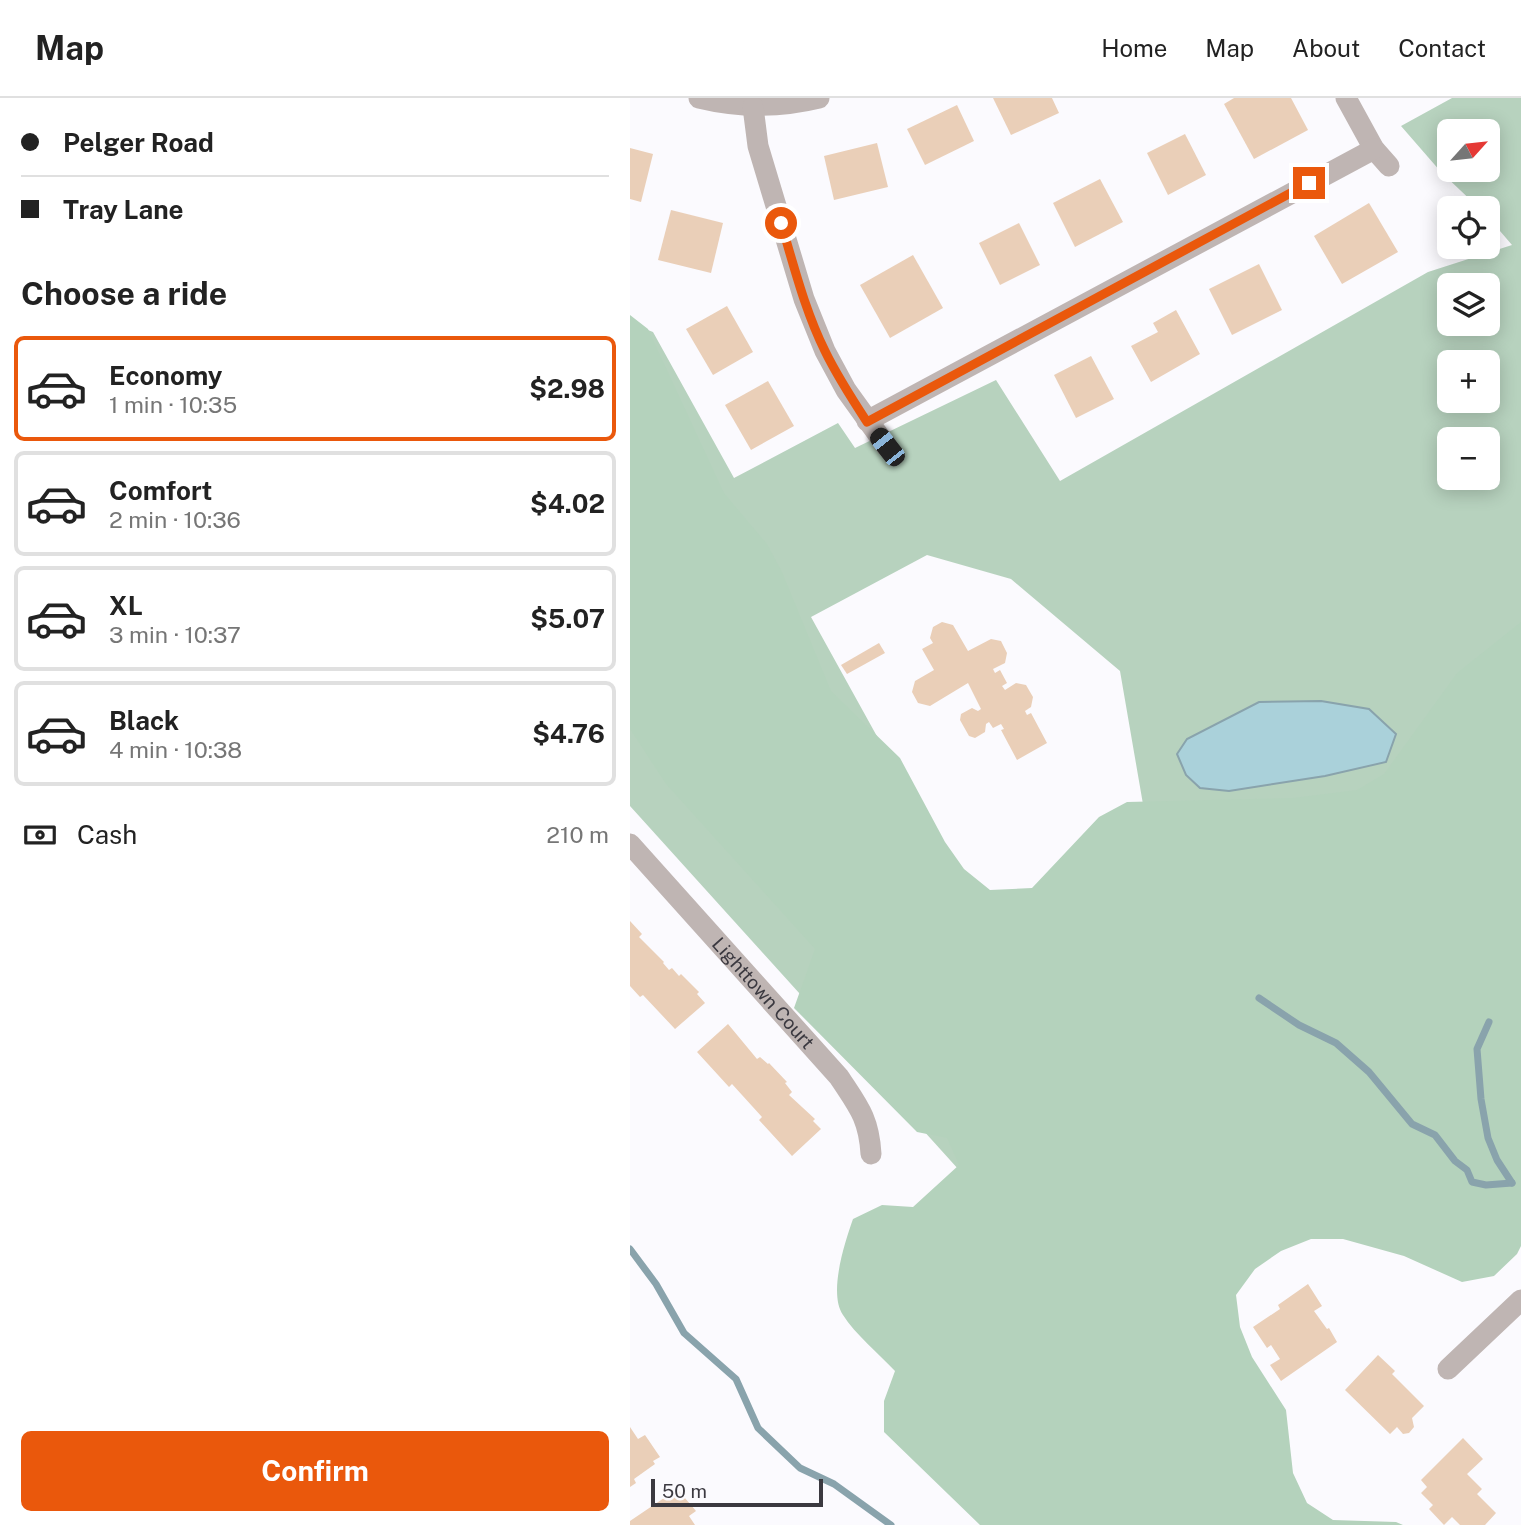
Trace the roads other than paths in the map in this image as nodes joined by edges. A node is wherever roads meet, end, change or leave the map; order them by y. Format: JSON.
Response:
{"nodes":[{"id":1,"x":699,"y":98,"type":"edge"},
{"id":2,"x":819,"y":98,"type":"edge"},
{"id":3,"x":1346,"y":98,"type":"edge"},
{"id":4,"x":753,"y":107,"type":"junction"},
{"id":5,"x":1374,"y":149,"type":"junction"},
{"id":6,"x":1389,"y":166,"type":"dead end"},
{"id":7,"x":867,"y":422,"type":"junction"},
{"id":8,"x":887,"y":447,"type":"dead end"},
{"id":9,"x":630,"y":844,"type":"edge"},
{"id":10,"x":871,"y":1154,"type":"dead end"},
{"id":11,"x":1521,"y":1300,"type":"edge"},
{"id":12,"x":1448,"y":1369,"type":"dead end"}],
"edges":[{"from":1,"to":4,"type":"street"},
{"from":2,"to":4,"type":"street"},
{"from":3,"to":5,"type":"street"},
{"from":4,"to":7,"type":"street"},
{"from":5,"to":6,"type":"street"},
{"from":5,"to":7,"type":"street"},
{"from":7,"to":8,"type":"street"},
{"from":9,"to":10,"type":"street","name":"Lighttown Court"},
{"from":11,"to":12,"type":"street"}]}
